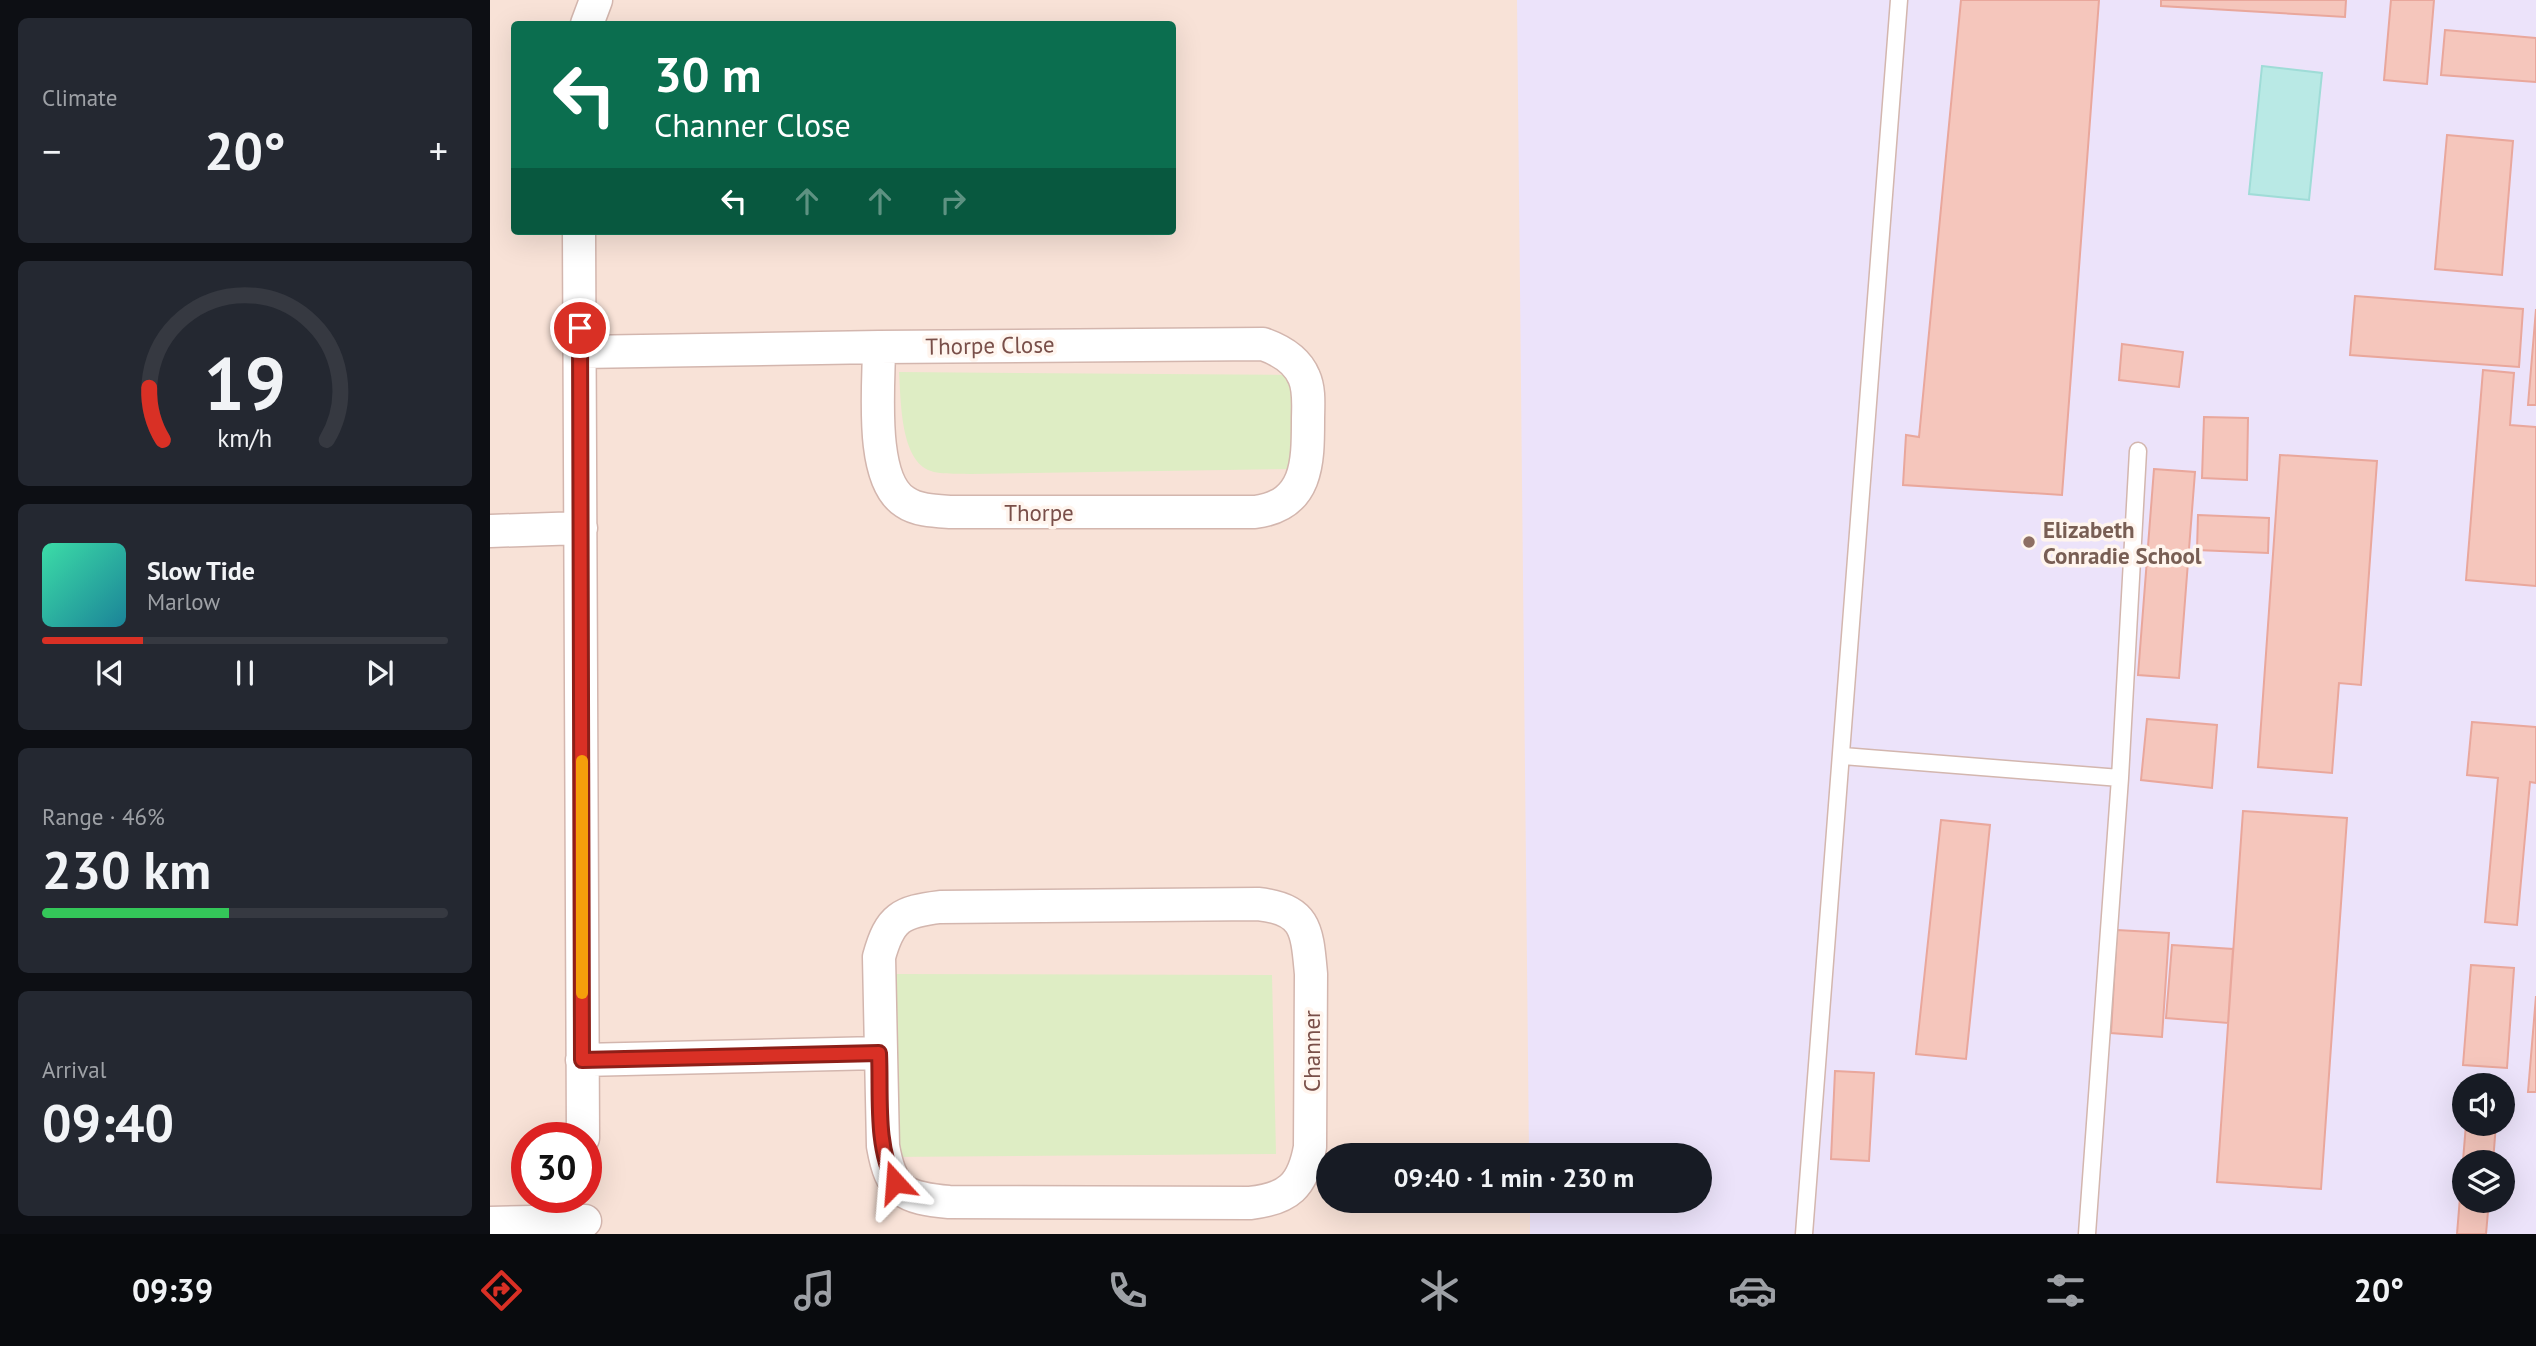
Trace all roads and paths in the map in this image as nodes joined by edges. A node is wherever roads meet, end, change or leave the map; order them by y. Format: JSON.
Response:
{"nodes":[{"id":1,"x":596,"y":0,"type":"edge"},
{"id":2,"x":1899,"y":0,"type":"edge"},
{"id":3,"x":588,"y":21,"type":"edge"},
{"id":4,"x":579,"y":235,"type":"edge"},
{"id":5,"x":879,"y":347,"type":"junction"},
{"id":6,"x":581,"y":352,"type":"junction"},
{"id":7,"x":2138,"y":451,"type":"dead end"},
{"id":8,"x":1308,"y":457,"type":"joint"},
{"id":9,"x":581,"y":528,"type":"junction"},
{"id":10,"x":490,"y":531,"type":"edge"},
{"id":11,"x":1843,"y":756,"type":"junction"},
{"id":12,"x":2120,"y":778,"type":"junction"},
{"id":13,"x":879,"y":1053,"type":"junction"},
{"id":14,"x":582,"y":1060,"type":"junction"},
{"id":15,"x":583,"y":1122,"type":"edge"},
{"id":16,"x":585,"y":1217,"type":"edge"},
{"id":17,"x":490,"y":1223,"type":"edge"},
{"id":18,"x":1804,"y":1234,"type":"edge"},
{"id":19,"x":2087,"y":1234,"type":"edge"}],
"edges":[{"from":1,"to":3,"type":"street"},
{"from":2,"to":11,"type":"lane"},
{"from":4,"to":6,"type":"street"},
{"from":5,"to":6,"type":"street","name":"Thorpe Close"},
{"from":5,"to":8,"type":"street","name":"Thorpe Close"},
{"from":5,"to":8,"type":"street","name":"Thorpe"},
{"from":6,"to":9,"type":"street"},
{"from":7,"to":12,"type":"lane"},
{"from":9,"to":10,"type":"street"},
{"from":9,"to":14,"type":"street"},
{"from":11,"to":12,"type":"lane"},
{"from":11,"to":18,"type":"lane"},
{"from":12,"to":19,"type":"lane"},
{"from":13,"to":13,"type":"street","name":"Channer"},
{"from":13,"to":14,"type":"street"},
{"from":14,"to":15,"type":"street"},
{"from":16,"to":17,"type":"street"}]}
